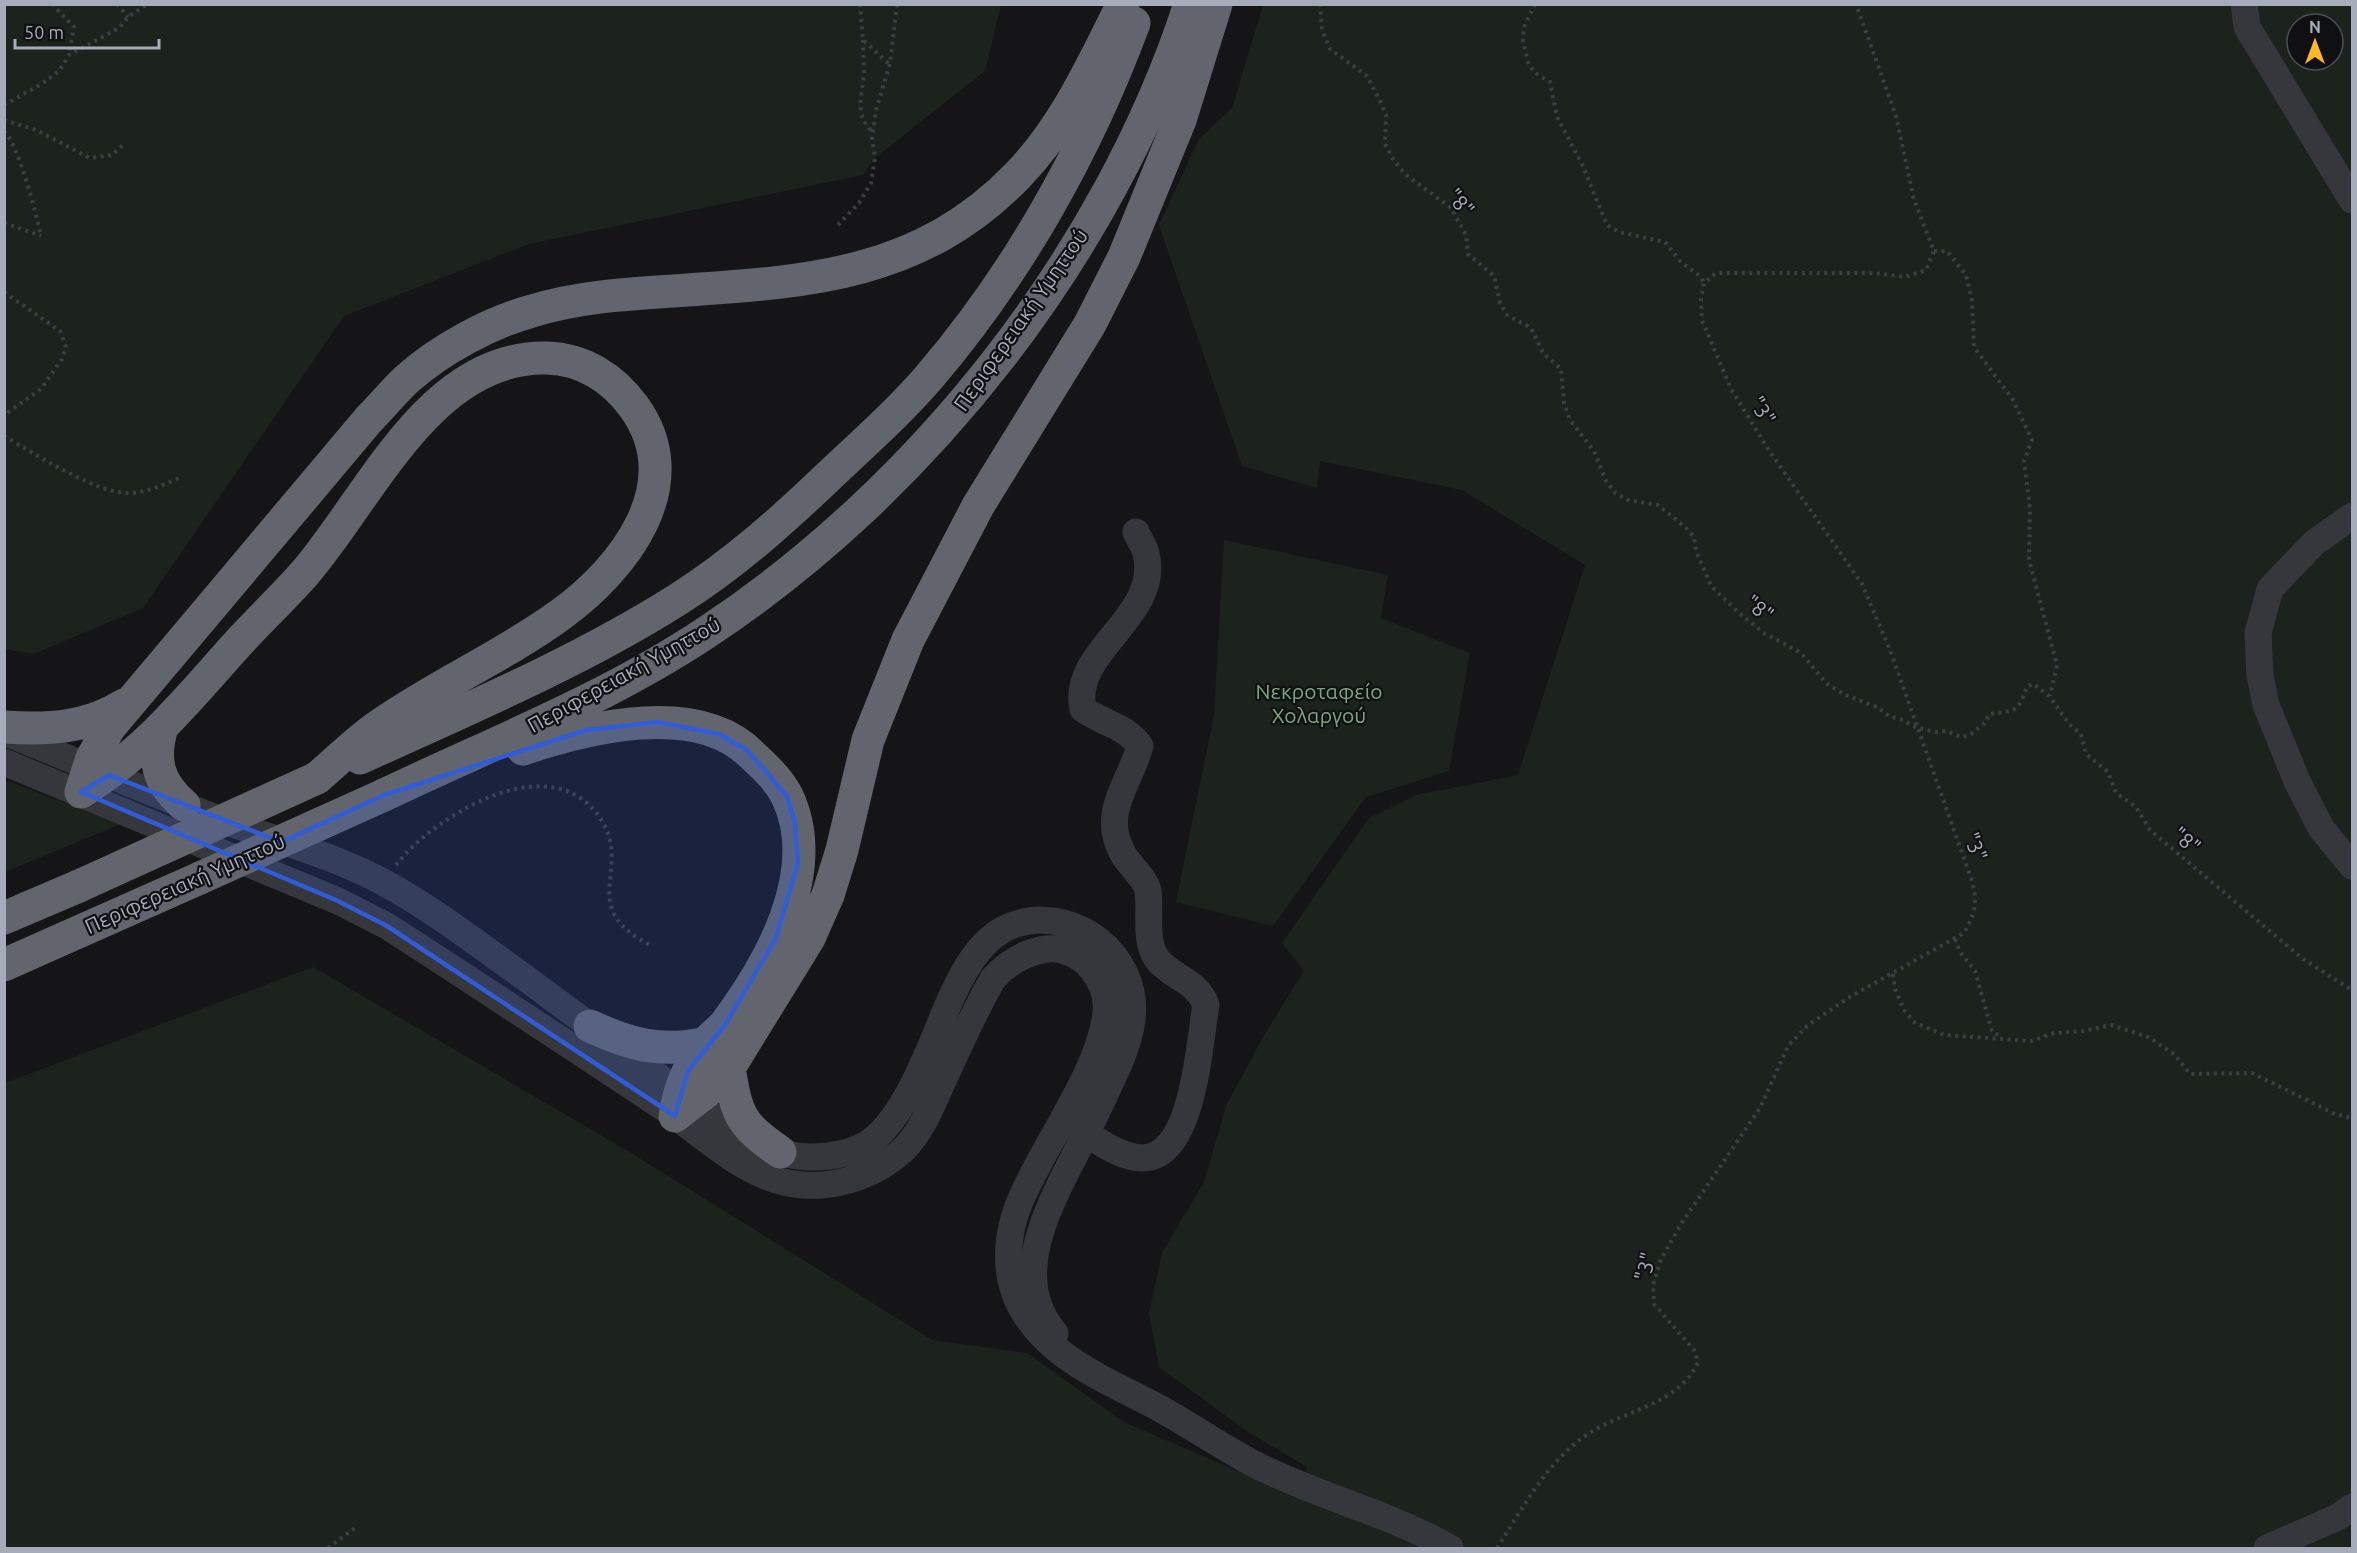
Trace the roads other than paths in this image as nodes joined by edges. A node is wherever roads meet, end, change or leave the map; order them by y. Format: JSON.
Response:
{"nodes":[{"id":1,"x":1123,"y":4,"type":"edge"},
{"id":2,"x":1141,"y":4,"type":"edge"},
{"id":3,"x":1190,"y":4,"type":"edge"},
{"id":4,"x":1216,"y":4,"type":"edge"},
{"id":5,"x":2244,"y":4,"type":"edge"},
{"id":6,"x":2352,"y":200,"type":"edge"},
{"id":7,"x":2352,"y":516,"type":"edge"},
{"id":8,"x":1136,"y":532,"type":"dead end"},
{"id":9,"x":131,"y":700,"type":"junction"},
{"id":10,"x":4,"y":727,"type":"edge"},
{"id":11,"x":162,"y":727,"type":"junction"},
{"id":12,"x":4,"y":732,"type":"edge"},
{"id":13,"x":4,"y":762,"type":"edge"},
{"id":14,"x":93,"y":778,"type":"junction"},
{"id":15,"x":317,"y":778,"type":"junction"},
{"id":16,"x":384,"y":795,"type":"junction"},
{"id":17,"x":184,"y":805,"type":"junction"},
{"id":18,"x":2352,"y":866,"type":"edge"},
{"id":19,"x":4,"y":918,"type":"edge"},
{"id":20,"x":4,"y":965,"type":"edge"},
{"id":21,"x":590,"y":1026,"type":"junction"},
{"id":22,"x":706,"y":1043,"type":"junction"},
{"id":23,"x":729,"y":1068,"type":"junction"},
{"id":24,"x":683,"y":1103,"type":"junction"},
{"id":25,"x":1062,"y":1118,"type":"junction"},
{"id":26,"x":1086,"y":1133,"type":"junction"},
{"id":27,"x":780,"y":1152,"type":"junction"},
{"id":28,"x":1160,"y":1409,"type":"junction"},
{"id":29,"x":2352,"y":1507,"type":"edge"},
{"id":30,"x":1450,"y":1548,"type":"edge"},
{"id":31,"x":2267,"y":1548,"type":"edge"}],
"edges":[{"from":1,"to":9,"type":"highway"},
{"from":2,"to":15,"type":"highway","name":"Περιφερειακή Υμηττού"},
{"from":3,"to":16,"type":"highway","name":"Περιφερειακή Υμηττού"},
{"from":4,"to":23,"type":"highway"},
{"from":5,"to":6,"type":"street"},
{"from":7,"to":18,"type":"street"},
{"from":8,"to":26,"type":"street"},
{"from":9,"to":10,"type":"highway"},
{"from":9,"to":14,"type":"highway"},
{"from":11,"to":14,"type":"highway"},
{"from":11,"to":15,"type":"highway"},
{"from":11,"to":17,"type":"highway"},
{"from":12,"to":14,"type":"street"},
{"from":13,"to":14,"type":"street"},
{"from":14,"to":17,"type":"street"},
{"from":14,"to":24,"type":"street"},
{"from":15,"to":19,"type":"highway","name":"Περιφερειακή Υμηττού","bridge":true},
{"from":16,"to":20,"type":"highway","name":"Περιφερειακή Υμηττού","bridge":true},
{"from":16,"to":22,"type":"highway"},
{"from":17,"to":21,"type":"street"},
{"from":21,"to":22,"type":"highway"},
{"from":21,"to":24,"type":"street"},
{"from":22,"to":24,"type":"highway"},
{"from":23,"to":24,"type":"highway"},
{"from":23,"to":27,"type":"highway"},
{"from":24,"to":25,"type":"street"},
{"from":24,"to":27,"type":"street"},
{"from":25,"to":26,"type":"street"},
{"from":25,"to":28,"type":"street"},
{"from":26,"to":27,"type":"street"},
{"from":26,"to":28,"type":"street"},
{"from":28,"to":30,"type":"street"},
{"from":29,"to":31,"type":"street"}]}
